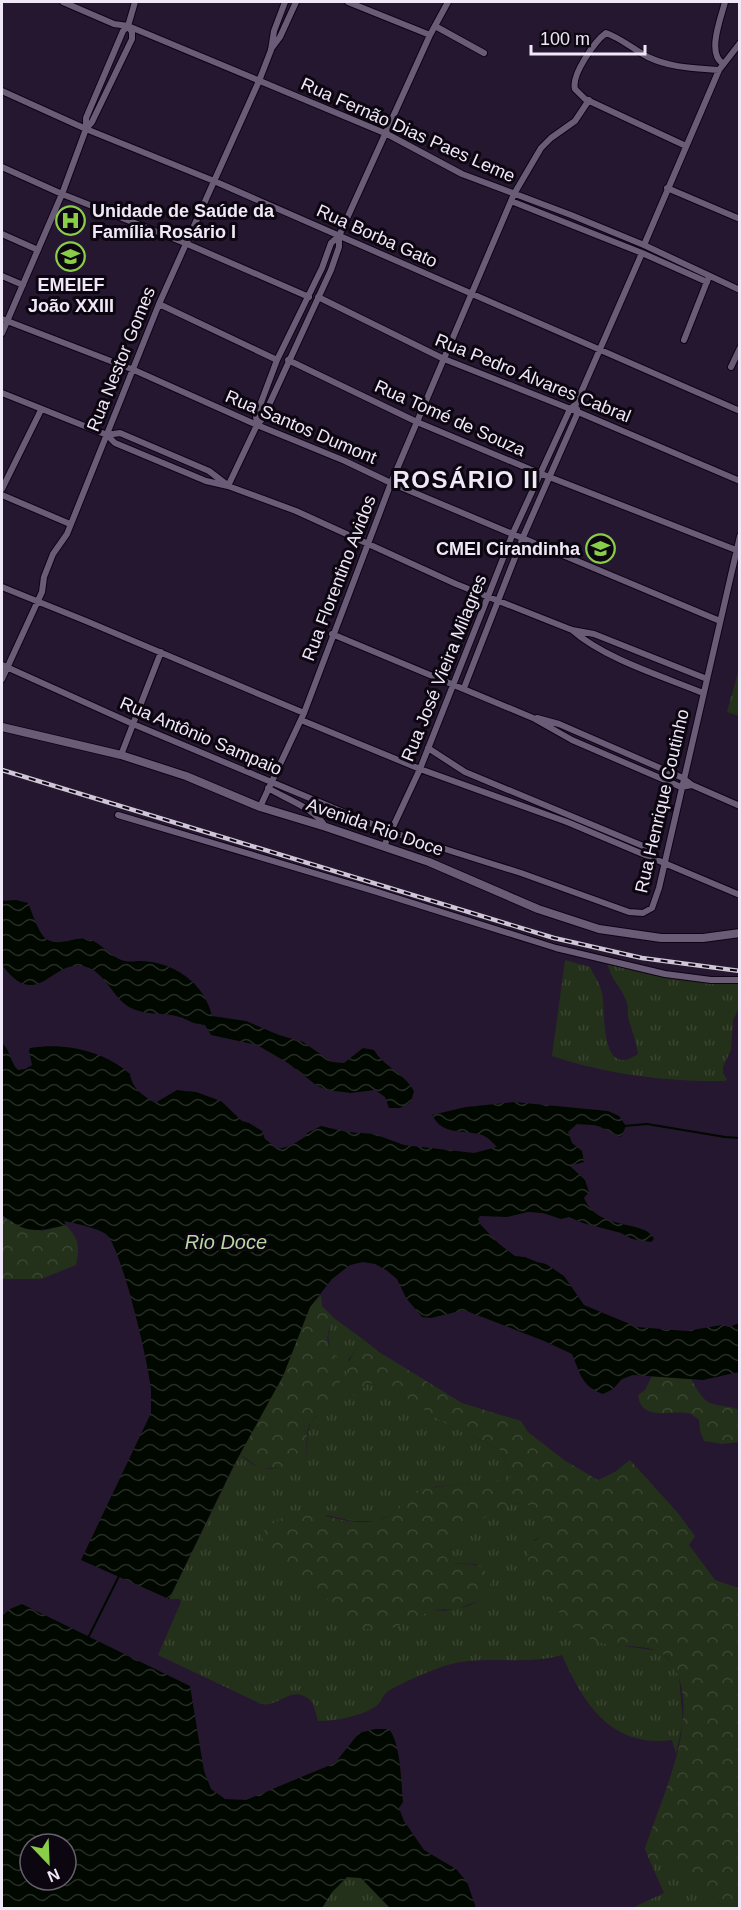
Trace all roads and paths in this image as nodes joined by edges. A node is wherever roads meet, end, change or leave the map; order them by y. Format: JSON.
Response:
{"nodes":[{"id":1,"x":63,"y":2,"type":"edge"},
{"id":2,"x":135,"y":2,"type":"edge"},
{"id":3,"x":285,"y":2,"type":"edge"},
{"id":4,"x":296,"y":2,"type":"edge"},
{"id":5,"x":348,"y":2,"type":"edge"},
{"id":6,"x":448,"y":2,"type":"edge"},
{"id":7,"x":725,"y":2,"type":"edge"},
{"id":8,"x":128,"y":26,"type":"junction"},
{"id":9,"x":435,"y":26,"type":"junction"},
{"id":10,"x":430,"y":35,"type":"junction"},
{"id":11,"x":740,"y":43,"type":"edge"},
{"id":12,"x":271,"y":50,"type":"junction"},
{"id":13,"x":484,"y":53,"type":"dead end"},
{"id":14,"x":720,"y":67,"type":"junction"},
{"id":15,"x":260,"y":81,"type":"junction"},
{"id":16,"x":2,"y":91,"type":"edge"},
{"id":17,"x":589,"y":100,"type":"junction"},
{"id":18,"x":86,"y":129,"type":"junction"},
{"id":19,"x":387,"y":134,"type":"junction"},
{"id":20,"x":687,"y":146,"type":"junction"},
{"id":21,"x":2,"y":167,"type":"edge"},
{"id":22,"x":213,"y":181,"type":"junction"},
{"id":23,"x":667,"y":189,"type":"junction"},
{"id":24,"x":62,"y":194,"type":"junction"},
{"id":25,"x":513,"y":198,"type":"junction"},
{"id":26,"x":740,"y":219,"type":"edge"},
{"id":27,"x":2,"y":234,"type":"edge"},
{"id":28,"x":339,"y":236,"type":"junction"},
{"id":29,"x":185,"y":243,"type":"junction"},
{"id":30,"x":644,"y":245,"type":"junction"},
{"id":31,"x":38,"y":250,"type":"junction"},
{"id":32,"x":642,"y":253,"type":"junction"},
{"id":33,"x":2,"y":276,"type":"edge"},
{"id":34,"x":708,"y":279,"type":"junction"},
{"id":35,"x":23,"y":285,"type":"junction"},
{"id":36,"x":740,"y":290,"type":"edge"},
{"id":37,"x":470,"y":294,"type":"junction"},
{"id":38,"x":309,"y":297,"type":"junction"},
{"id":39,"x":318,"y":297,"type":"junction"},
{"id":40,"x":159,"y":304,"type":"junction"},
{"id":41,"x":4,"y":321,"type":"edge"},
{"id":42,"x":2,"y":333,"type":"edge"},
{"id":43,"x":684,"y":340,"type":"dead end"},
{"id":44,"x":740,"y":348,"type":"edge"},
{"id":45,"x":599,"y":350,"type":"junction"},
{"id":46,"x":444,"y":359,"type":"junction"},
{"id":47,"x":277,"y":360,"type":"junction"},
{"id":48,"x":288,"y":360,"type":"junction"},
{"id":49,"x":732,"y":367,"type":"dead end"},
{"id":50,"x":134,"y":370,"type":"junction"},
{"id":51,"x":2,"y":393,"type":"edge"},
{"id":52,"x":576,"y":404,"type":"junction"},
{"id":53,"x":570,"y":409,"type":"junction"},
{"id":54,"x":42,"y":410,"type":"junction"},
{"id":55,"x":740,"y":411,"type":"edge"},
{"id":56,"x":578,"y":412,"type":"junction"},
{"id":57,"x":417,"y":422,"type":"junction"},
{"id":58,"x":257,"y":425,"type":"junction"},
{"id":59,"x":107,"y":435,"type":"junction"},
{"id":60,"x":539,"y":473,"type":"junction"},
{"id":61,"x":549,"y":477,"type":"junction"},
{"id":62,"x":740,"y":481,"type":"edge"},
{"id":63,"x":391,"y":483,"type":"junction"},
{"id":64,"x":228,"y":486,"type":"junction"},
{"id":65,"x":2,"y":489,"type":"edge"},
{"id":66,"x":2,"y":495,"type":"edge"},
{"id":67,"x":70,"y":525,"type":"junction"},
{"id":68,"x":513,"y":532,"type":"junction"},
{"id":69,"x":740,"y":536,"type":"edge"},
{"id":70,"x":523,"y":537,"type":"junction"},
{"id":71,"x":368,"y":543,"type":"junction"},
{"id":72,"x":736,"y":550,"type":"junction"},
{"id":73,"x":2,"y":587,"type":"edge"},
{"id":74,"x":489,"y":597,"type":"junction"},
{"id":75,"x":499,"y":601,"type":"junction"},
{"id":76,"x":38,"y":602,"type":"junction"},
{"id":77,"x":720,"y":621,"type":"junction"},
{"id":78,"x":572,"y":630,"type":"junction"},
{"id":79,"x":332,"y":634,"type":"junction"},
{"id":80,"x":161,"y":652,"type":"junction"},
{"id":81,"x":4,"y":666,"type":"edge"},
{"id":82,"x":2,"y":679,"type":"edge"},
{"id":83,"x":707,"y":679,"type":"junction"},
{"id":84,"x":453,"y":684,"type":"junction"},
{"id":85,"x":464,"y":688,"type":"junction"},
{"id":86,"x":703,"y":693,"type":"junction"},
{"id":87,"x":303,"y":717,"type":"junction"},
{"id":88,"x":533,"y":718,"type":"junction"},
{"id":89,"x":133,"y":724,"type":"junction"},
{"id":90,"x":2,"y":727,"type":"edge"},
{"id":91,"x":428,"y":748,"type":"junction"},
{"id":92,"x":121,"y":755,"type":"junction"},
{"id":93,"x":420,"y":769,"type":"junction"},
{"id":94,"x":684,"y":778,"type":"junction"},
{"id":95,"x":271,"y":781,"type":"junction"},
{"id":96,"x":692,"y":785,"type":"junction"},
{"id":97,"x":681,"y":787,"type":"junction"},
{"id":98,"x":268,"y":788,"type":"junction"},
{"id":99,"x":740,"y":806,"type":"edge"},
{"id":100,"x":260,"y":807,"type":"junction"},
{"id":101,"x":118,"y":815,"type":"dead end"},
{"id":102,"x":326,"y":827,"type":"junction"},
{"id":103,"x":390,"y":832,"type":"junction"},
{"id":104,"x":384,"y":846,"type":"junction"},
{"id":105,"x":655,"y":859,"type":"junction"},
{"id":106,"x":664,"y":862,"type":"junction"},
{"id":107,"x":740,"y":895,"type":"edge"},
{"id":108,"x":740,"y":933,"type":"edge"},
{"id":109,"x":740,"y":980,"type":"edge"}],
"edges":[{"from":1,"to":8,"type":"street","name":"Rua Fernão Dias Paes Leme"},
{"from":2,"to":8,"type":"street"},
{"from":3,"to":12,"type":"street","name":"Rua Nestor Gomes"},
{"from":4,"to":12,"type":"street","name":"Rua Nestor Gomes"},
{"from":5,"to":10,"type":"street"},
{"from":6,"to":9,"type":"street"},
{"from":7,"to":14,"type":"street"},
{"from":8,"to":15,"type":"street","name":"Rua Fernão Dias Paes Leme"},
{"from":8,"to":18,"type":"street"},
{"from":8,"to":18,"type":"street"},
{"from":9,"to":10,"type":"street"},
{"from":9,"to":13,"type":"street"},
{"from":10,"to":19,"type":"street"},
{"from":11,"to":14,"type":"street"},
{"from":12,"to":15,"type":"street","name":"Rua Nestor Gomes"},
{"from":14,"to":17,"type":"street"},
{"from":14,"to":20,"type":"street"},
{"from":15,"to":19,"type":"street","name":"Rua Fernão Dias Paes Leme"},
{"from":15,"to":22,"type":"street","name":"Rua Nestor Gomes"},
{"from":16,"to":18,"type":"street","name":"Rua Borba Gato"},
{"from":17,"to":20,"type":"street"},
{"from":17,"to":25,"type":"street","name":"Rua Florentino Avidos"},
{"from":18,"to":22,"type":"street","name":"Rua Borba Gato"},
{"from":18,"to":24,"type":"street"},
{"from":19,"to":25,"type":"street","name":"Rua Fernão Dias Paes Leme"},
{"from":19,"to":28,"type":"street"},
{"from":20,"to":23,"type":"street"},
{"from":21,"to":24,"type":"street"},
{"from":22,"to":28,"type":"street","name":"Rua Borba Gato"},
{"from":22,"to":29,"type":"street","name":"Rua Nestor Gomes"},
{"from":23,"to":26,"type":"street"},
{"from":23,"to":30,"type":"street"},
{"from":24,"to":29,"type":"street"},
{"from":24,"to":31,"type":"street"},
{"from":25,"to":30,"type":"street","name":"Rua Fernão Dias Paes Leme"},
{"from":25,"to":32,"type":"street"},
{"from":25,"to":37,"type":"street","name":"Rua Florentino Avidos"},
{"from":27,"to":31,"type":"street"},
{"from":28,"to":37,"type":"street","name":"Rua Borba Gato"},
{"from":28,"to":38,"type":"street"},
{"from":28,"to":39,"type":"street"},
{"from":29,"to":38,"type":"street"},
{"from":29,"to":40,"type":"street","name":"Rua Nestor Gomes"},
{"from":30,"to":34,"type":"street","name":"Rua Fernão Dias Paes Leme"},
{"from":31,"to":35,"type":"street"},
{"from":32,"to":34,"type":"street"},
{"from":32,"to":45,"type":"street","name":"Rua José Vieira Milagres"},
{"from":33,"to":35,"type":"street"},
{"from":34,"to":36,"type":"street","name":"Rua Fernão Dias Paes Leme"},
{"from":34,"to":43,"type":"street"},
{"from":35,"to":41,"type":"street"},
{"from":37,"to":45,"type":"street","name":"Rua Borba Gato"},
{"from":37,"to":46,"type":"street","name":"Rua Florentino Avidos"},
{"from":38,"to":47,"type":"street"},
{"from":39,"to":46,"type":"street","name":"Rua Pedro Álvares Cabral"},
{"from":39,"to":48,"type":"street"},
{"from":40,"to":47,"type":"street"},
{"from":40,"to":50,"type":"street","name":"Rua Nestor Gomes"},
{"from":41,"to":42,"type":"street"},
{"from":41,"to":50,"type":"street","name":"Rua Santos Dumont"},
{"from":44,"to":49,"type":"street"},
{"from":45,"to":52,"type":"street","name":"Rua José Vieira Milagres"},
{"from":45,"to":55,"type":"street","name":"Rua Borba Gato"},
{"from":46,"to":53,"type":"street","name":"Rua Pedro Álvares Cabral"},
{"from":46,"to":57,"type":"street","name":"Rua Florentino Avidos"},
{"from":47,"to":58,"type":"street"},
{"from":48,"to":57,"type":"street","name":"Rua Tomé de Souza"},
{"from":48,"to":58,"type":"street"},
{"from":50,"to":58,"type":"street","name":"Rua Santos Dumont"},
{"from":50,"to":59,"type":"street","name":"Rua Nestor Gomes"},
{"from":51,"to":54,"type":"street"},
{"from":52,"to":53,"type":"street","name":"Rua José Vieira Milagres"},
{"from":52,"to":56,"type":"street"},
{"from":53,"to":56,"type":"street","name":"Rua Pedro Álvares Cabral"},
{"from":53,"to":60,"type":"street","name":"Rua José Vieira Milagres"},
{"from":54,"to":59,"type":"street"},
{"from":54,"to":65,"type":"street"},
{"from":56,"to":61,"type":"street"},
{"from":56,"to":62,"type":"street","name":"Rua Pedro Álvares Cabral"},
{"from":57,"to":60,"type":"street","name":"Rua Tomé de Souza"},
{"from":57,"to":63,"type":"street","name":"Rua Florentino Avidos"},
{"from":58,"to":63,"type":"street","name":"Rua Santos Dumont"},
{"from":58,"to":64,"type":"street"},
{"from":59,"to":64,"type":"street"},
{"from":59,"to":64,"type":"street"},
{"from":59,"to":67,"type":"street","name":"Rua Nestor Gomes"},
{"from":60,"to":61,"type":"street","name":"Rua Tomé de Souza"},
{"from":60,"to":68,"type":"street","name":"Rua José Vieira Milagres"},
{"from":61,"to":70,"type":"street"},
{"from":61,"to":72,"type":"street","name":"Rua Tomé de Souza"},
{"from":63,"to":68,"type":"street","name":"Rua Santos Dumont"},
{"from":63,"to":71,"type":"street","name":"Rua Florentino Avidos"},
{"from":64,"to":71,"type":"street"},
{"from":66,"to":67,"type":"street"},
{"from":67,"to":76,"type":"street","name":"Rua Nestor Gomes"},
{"from":68,"to":70,"type":"street","name":"Rua Santos Dumont"},
{"from":68,"to":74,"type":"street","name":"Rua José Vieira Milagres"},
{"from":69,"to":72,"type":"street","name":"Rua Henrique Coutinho"},
{"from":70,"to":75,"type":"street"},
{"from":70,"to":77,"type":"street","name":"Rua Santos Dumont"},
{"from":71,"to":74,"type":"street"},
{"from":71,"to":79,"type":"street","name":"Rua Florentino Avidos"},
{"from":72,"to":77,"type":"street","name":"Rua Henrique Coutinho"},
{"from":73,"to":76,"type":"street"},
{"from":74,"to":75,"type":"street"},
{"from":74,"to":84,"type":"street","name":"Rua José Vieira Milagres"},
{"from":75,"to":78,"type":"street"},
{"from":75,"to":85,"type":"street"},
{"from":76,"to":80,"type":"street"},
{"from":76,"to":81,"type":"street","name":"Rua Nestor Gomes"},
{"from":77,"to":83,"type":"street","name":"Rua Henrique Coutinho"},
{"from":78,"to":83,"type":"street"},
{"from":78,"to":86,"type":"street"},
{"from":79,"to":84,"type":"street"},
{"from":79,"to":87,"type":"street","name":"Rua Florentino Avidos"},
{"from":80,"to":87,"type":"street"},
{"from":80,"to":89,"type":"street"},
{"from":81,"to":82,"type":"street","name":"Rua Nestor Gomes"},
{"from":81,"to":89,"type":"street","name":"Rua Antônio Sampaio"},
{"from":83,"to":86,"type":"street","name":"Rua Henrique Coutinho"},
{"from":84,"to":85,"type":"street"},
{"from":84,"to":91,"type":"street","name":"Rua José Vieira Milagres"},
{"from":85,"to":88,"type":"street"},
{"from":86,"to":94,"type":"street","name":"Rua Henrique Coutinho"},
{"from":87,"to":93,"type":"street"},
{"from":87,"to":95,"type":"street","name":"Rua Florentino Avidos"},
{"from":88,"to":94,"type":"street"},
{"from":88,"to":97,"type":"street"},
{"from":89,"to":92,"type":"street"},
{"from":89,"to":95,"type":"street","name":"Rua Antônio Sampaio"},
{"from":90,"to":92,"type":"street","name":"Avenida Rio Doce"},
{"from":91,"to":93,"type":"street","name":"Rua José Vieira Milagres"},
{"from":91,"to":105,"type":"street"},
{"from":92,"to":100,"type":"street","name":"Avenida Rio Doce"},
{"from":93,"to":103,"type":"street","name":"Rua José Vieira Milagres"},
{"from":93,"to":105,"type":"street"},
{"from":94,"to":96,"type":"street"},
{"from":94,"to":97,"type":"street","name":"Rua Henrique Coutinho"},
{"from":95,"to":98,"type":"street","name":"Rua Florentino Avidos"},
{"from":95,"to":103,"type":"street","name":"Rua Antônio Sampaio"},
{"from":96,"to":97,"type":"street"},
{"from":96,"to":99,"type":"street"},
{"from":97,"to":106,"type":"street","name":"Rua Henrique Coutinho"},
{"from":98,"to":100,"type":"street","name":"Rua Florentino Avidos"},
{"from":98,"to":102,"type":"street"},
{"from":100,"to":102,"type":"street","name":"Avenida Rio Doce"},
{"from":101,"to":109,"type":"street"},
{"from":102,"to":104,"type":"street","name":"Avenida Rio Doce"},
{"from":103,"to":104,"type":"street","name":"Rua José Vieira Milagres"},
{"from":103,"to":106,"type":"street","name":"Rua Henrique Coutinho"},
{"from":104,"to":108,"type":"street","name":"Avenida Rio Doce"},
{"from":105,"to":106,"type":"street"},
{"from":106,"to":107,"type":"street"}]}
